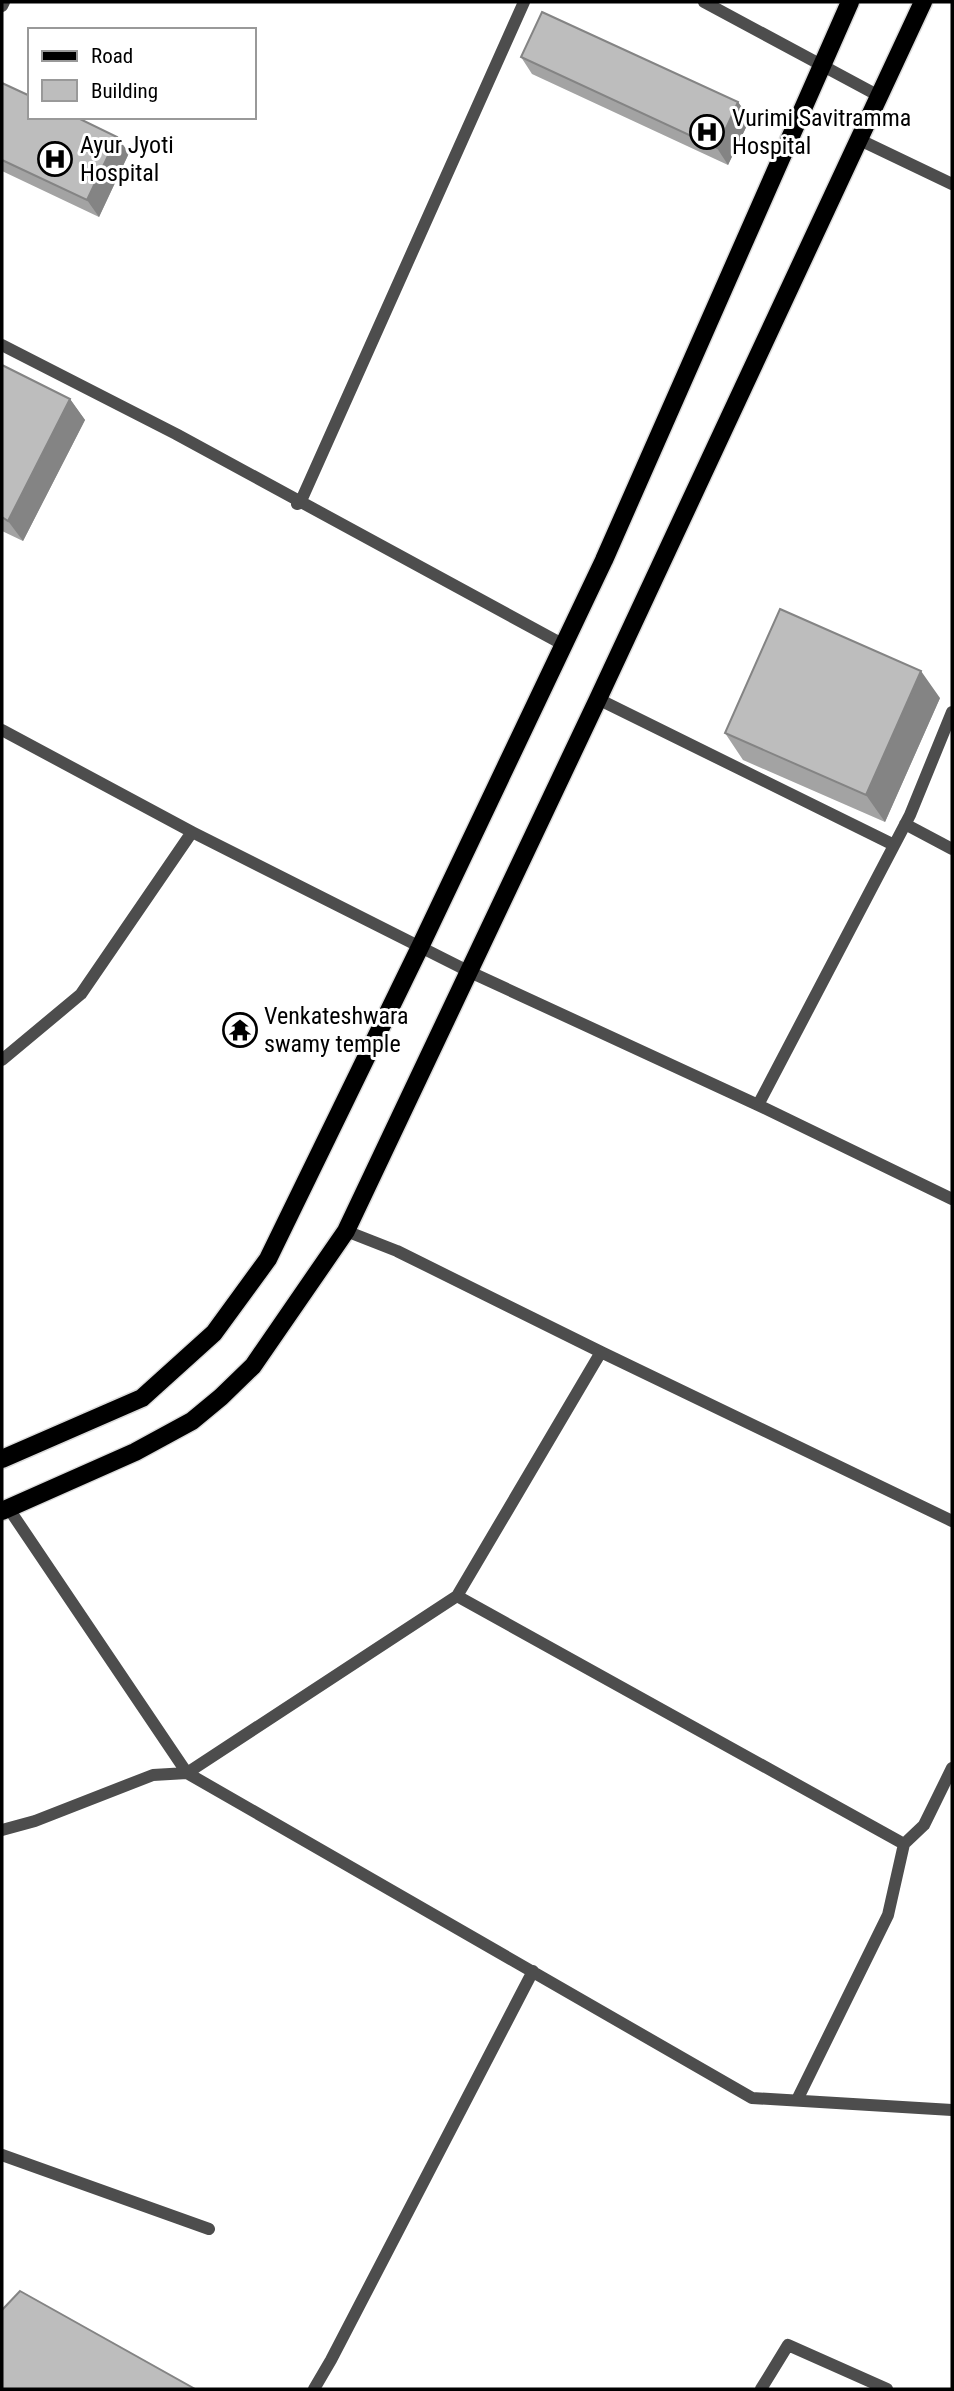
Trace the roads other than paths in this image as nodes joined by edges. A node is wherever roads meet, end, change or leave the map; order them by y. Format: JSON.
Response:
{"nodes":[{"id":1,"x":524,"y":2,"type":"edge"},
{"id":2,"x":704,"y":2,"type":"edge"},
{"id":3,"x":850,"y":2,"type":"edge"},
{"id":4,"x":923,"y":2,"type":"edge"},
{"id":5,"x":820,"y":66,"type":"junction"},
{"id":6,"x":879,"y":96,"type":"junction"},
{"id":7,"x":860,"y":140,"type":"junction"},
{"id":8,"x":952,"y":184,"type":"edge"},
{"id":9,"x":2,"y":345,"type":"edge"},
{"id":10,"x":299,"y":504,"type":"junction"},
{"id":11,"x":564,"y":645,"type":"junction"},
{"id":12,"x":598,"y":699,"type":"junction"},
{"id":13,"x":952,"y":712,"type":"edge"},
{"id":14,"x":2,"y":730,"type":"edge"},
{"id":15,"x":905,"y":824,"type":"junction"},
{"id":16,"x":192,"y":832,"type":"junction"},
{"id":17,"x":894,"y":845,"type":"junction"},
{"id":18,"x":952,"y":849,"type":"edge"},
{"id":19,"x":420,"y":947,"type":"junction"},
{"id":20,"x":470,"y":972,"type":"junction"},
{"id":21,"x":2,"y":1060,"type":"edge"},
{"id":22,"x":758,"y":1105,"type":"junction"},
{"id":23,"x":952,"y":1199,"type":"edge"},
{"id":24,"x":346,"y":1231,"type":"junction"},
{"id":25,"x":601,"y":1352,"type":"junction"},
{"id":26,"x":2,"y":1459,"type":"edge"},
{"id":27,"x":5,"y":1510,"type":"edge"},
{"id":28,"x":952,"y":1521,"type":"edge"},
{"id":29,"x":457,"y":1596,"type":"junction"},
{"id":30,"x":952,"y":1768,"type":"edge"},
{"id":31,"x":187,"y":1773,"type":"junction"},
{"id":32,"x":2,"y":1830,"type":"edge"},
{"id":33,"x":904,"y":1844,"type":"junction"},
{"id":34,"x":533,"y":1971,"type":"junction"},
{"id":35,"x":797,"y":2100,"type":"junction"},
{"id":36,"x":952,"y":2110,"type":"edge"},
{"id":37,"x":2,"y":2155,"type":"edge"},
{"id":38,"x":209,"y":2229,"type":"dead end"},
{"id":39,"x":314,"y":2389,"type":"edge"},
{"id":40,"x":761,"y":2389,"type":"edge"},
{"id":41,"x":887,"y":2389,"type":"edge"}],
"edges":[{"from":1,"to":10,"type":"street"},
{"from":2,"to":5,"type":"street"},
{"from":3,"to":5,"type":"main road"},
{"from":4,"to":6,"type":"main road"},
{"from":5,"to":6,"type":"street"},
{"from":5,"to":11,"type":"main road"},
{"from":6,"to":7,"type":"main road"},
{"from":7,"to":8,"type":"street"},
{"from":7,"to":12,"type":"main road"},
{"from":9,"to":10,"type":"street"},
{"from":10,"to":11,"type":"street"},
{"from":11,"to":19,"type":"main road"},
{"from":12,"to":17,"type":"street"},
{"from":12,"to":20,"type":"main road"},
{"from":13,"to":15,"type":"street"},
{"from":14,"to":16,"type":"street"},
{"from":15,"to":17,"type":"street"},
{"from":15,"to":18,"type":"street"},
{"from":16,"to":19,"type":"street"},
{"from":16,"to":21,"type":"street"},
{"from":17,"to":22,"type":"street"},
{"from":19,"to":20,"type":"street"},
{"from":19,"to":26,"type":"main road"},
{"from":20,"to":22,"type":"street"},
{"from":20,"to":24,"type":"main road"},
{"from":22,"to":23,"type":"street"},
{"from":24,"to":25,"type":"street"},
{"from":24,"to":27,"type":"main road"},
{"from":25,"to":28,"type":"street"},
{"from":25,"to":29,"type":"street"},
{"from":27,"to":31,"type":"street"},
{"from":29,"to":31,"type":"street"},
{"from":29,"to":33,"type":"street"},
{"from":30,"to":33,"type":"street"},
{"from":31,"to":32,"type":"street"},
{"from":31,"to":34,"type":"street"},
{"from":33,"to":35,"type":"street"},
{"from":34,"to":35,"type":"street"},
{"from":34,"to":39,"type":"street"},
{"from":35,"to":36,"type":"street"},
{"from":37,"to":38,"type":"street"},
{"from":40,"to":41,"type":"street"}]}
